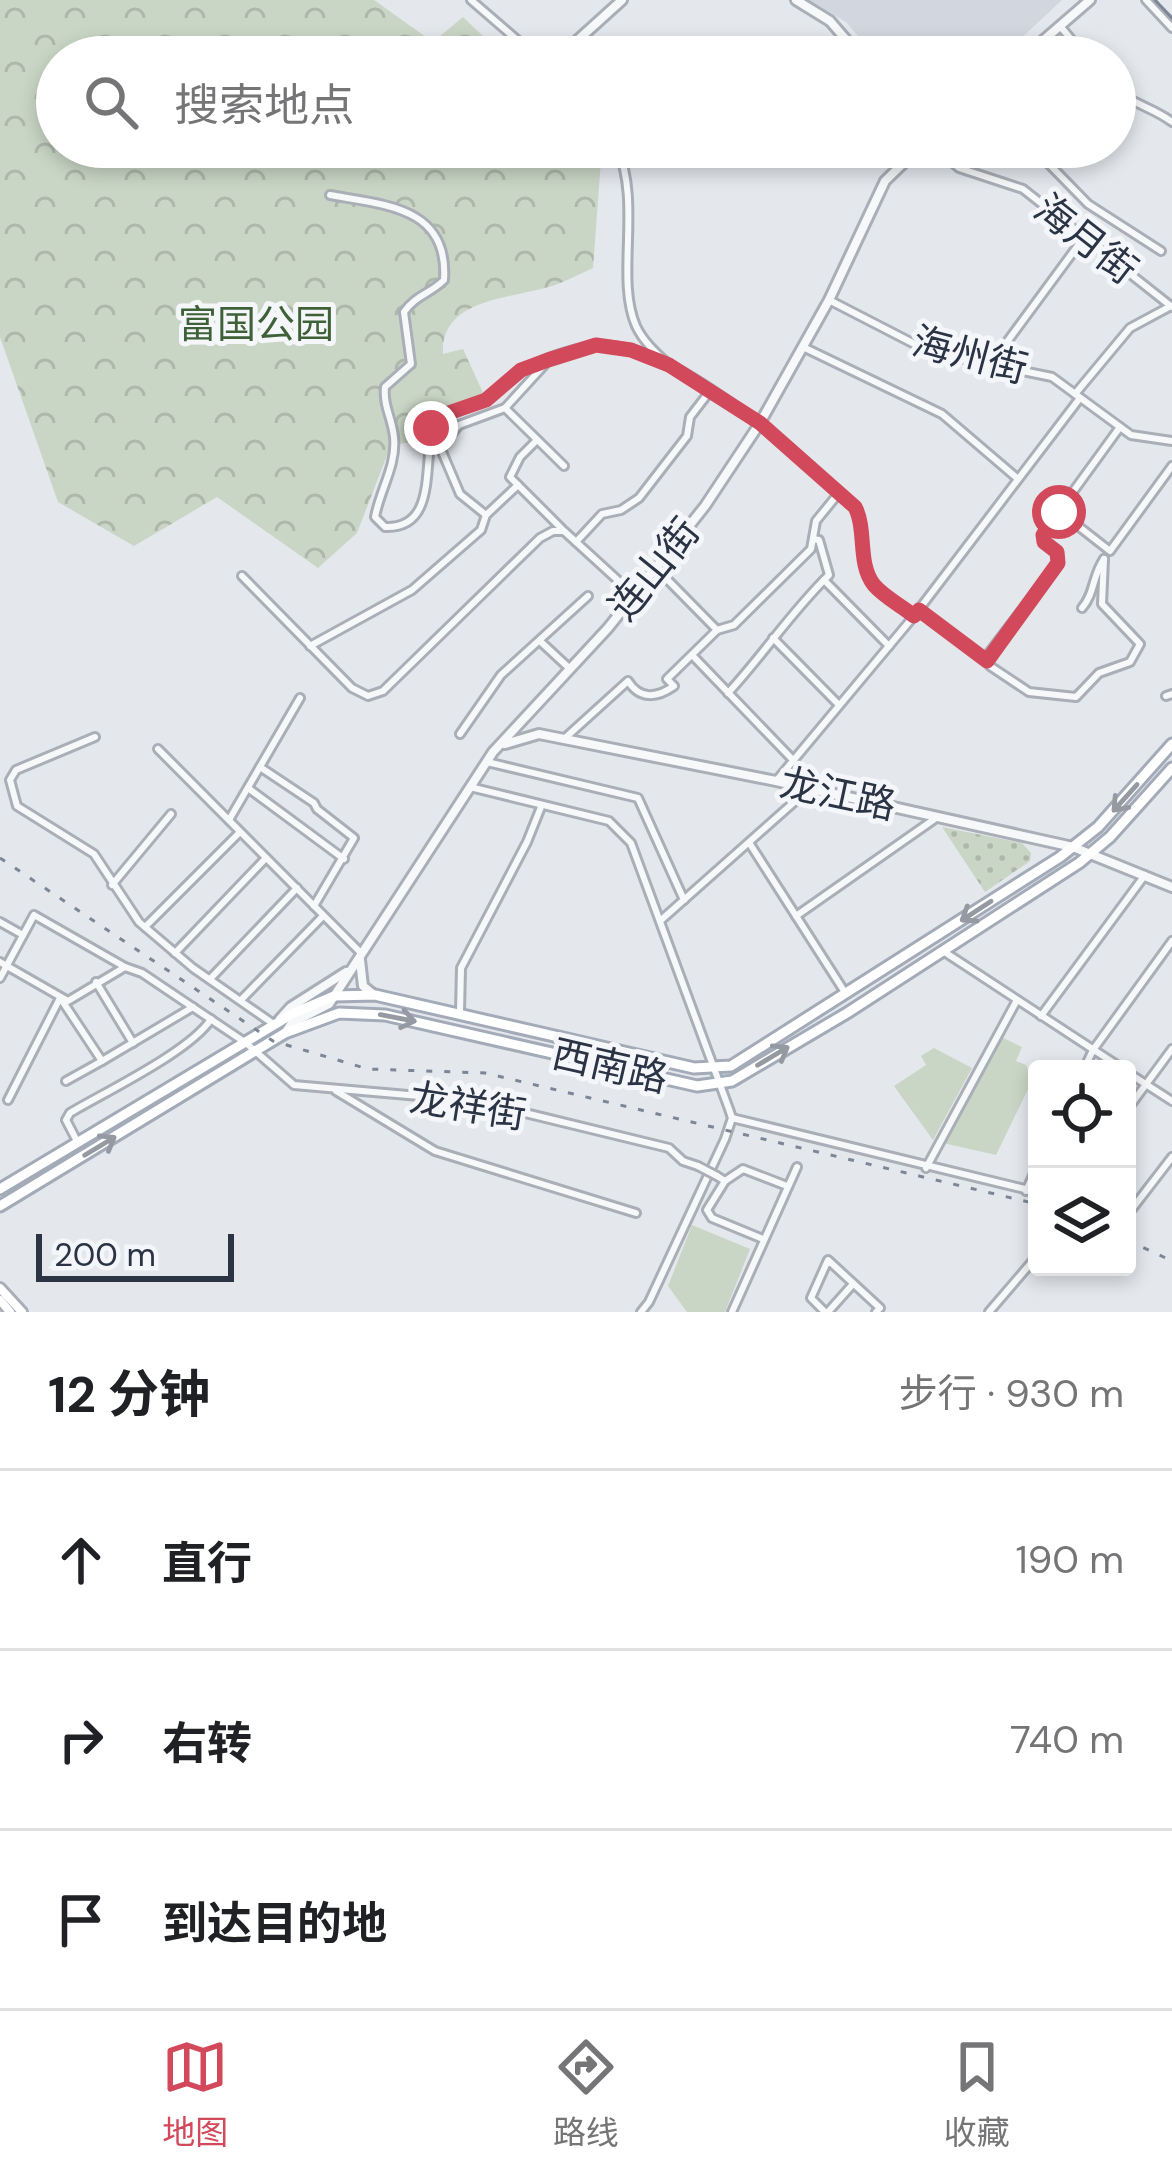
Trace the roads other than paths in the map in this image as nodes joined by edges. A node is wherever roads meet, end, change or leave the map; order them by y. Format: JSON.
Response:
{"nodes":[{"id":1,"x":470,"y":0,"type":"edge"},
{"id":2,"x":622,"y":0,"type":"edge"},
{"id":3,"x":796,"y":0,"type":"edge"},
{"id":4,"x":1090,"y":0,"type":"edge"},
{"id":5,"x":1146,"y":0,"type":"edge"},
{"id":6,"x":1060,"y":26,"type":"junction"},
{"id":7,"x":1172,"y":28,"type":"edge"},
{"id":8,"x":512,"y":36,"type":"edge"},
{"id":9,"x":582,"y":36,"type":"edge"},
{"id":10,"x":843,"y":36,"type":"edge"},
{"id":11,"x":1048,"y":36,"type":"edge"},
{"id":12,"x":1068,"y":36,"type":"edge"},
{"id":13,"x":1136,"y":102,"type":"edge"},
{"id":14,"x":1172,"y":122,"type":"edge"},
{"id":15,"x":622,"y":168,"type":"edge"},
{"id":16,"x":898,"y":168,"type":"edge"},
{"id":17,"x":957,"y":168,"type":"edge"},
{"id":18,"x":1053,"y":168,"type":"edge"},
{"id":19,"x":330,"y":195,"type":"dead end"},
{"id":20,"x":1083,"y":239,"type":"junction"},
{"id":21,"x":1161,"y":251,"type":"dead end"},
{"id":22,"x":829,"y":300,"type":"junction"},
{"id":23,"x":1172,"y":306,"type":"edge"},
{"id":24,"x":803,"y":346,"type":"junction"},
{"id":25,"x":548,"y":360,"type":"junction"},
{"id":26,"x":669,"y":365,"type":"junction"},
{"id":27,"x":1004,"y":366,"type":"dead end"},
{"id":28,"x":710,"y":391,"type":"junction"},
{"id":29,"x":1077,"y":396,"type":"junction"},
{"id":30,"x":505,"y":408,"type":"junction"},
{"id":31,"x":760,"y":423,"type":"junction"},
{"id":32,"x":1120,"y":427,"type":"junction"},
{"id":33,"x":1172,"y":440,"type":"edge"},
{"id":34,"x":536,"y":441,"type":"junction"},
{"id":35,"x":564,"y":466,"type":"dead end"},
{"id":36,"x":1172,"y":466,"type":"edge"},
{"id":37,"x":1018,"y":479,"type":"junction"},
{"id":38,"x":518,"y":484,"type":"junction"},
{"id":39,"x":839,"y":493,"type":"junction"},
{"id":40,"x":1059,"y":512,"type":"junction"},
{"id":41,"x":486,"y":515,"type":"junction"},
{"id":42,"x":564,"y":531,"type":"junction"},
{"id":43,"x":813,"y":539,"type":"junction"},
{"id":44,"x":576,"y":542,"type":"junction"},
{"id":45,"x":1107,"y":555,"type":"junction"},
{"id":46,"x":656,"y":568,"type":"junction"},
{"id":47,"x":242,"y":576,"type":"dead end"},
{"id":48,"x":824,"y":580,"type":"junction"},
{"id":49,"x":634,"y":595,"type":"junction"},
{"id":50,"x":588,"y":596,"type":"dead end"},
{"id":51,"x":1082,"y":608,"type":"dead end"},
{"id":52,"x":916,"y":613,"type":"junction"},
{"id":53,"x":717,"y":630,"type":"junction"},
{"id":54,"x":773,"y":638,"type":"junction"},
{"id":55,"x":541,"y":642,"type":"junction"},
{"id":56,"x":310,"y":646,"type":"junction"},
{"id":57,"x":889,"y":646,"type":"junction"},
{"id":58,"x":692,"y":655,"type":"junction"},
{"id":59,"x":987,"y":661,"type":"junction"},
{"id":60,"x":569,"y":668,"type":"junction"},
{"id":61,"x":728,"y":693,"type":"junction"},
{"id":62,"x":300,"y":698,"type":"dead end"},
{"id":63,"x":839,"y":705,"type":"junction"},
{"id":64,"x":532,"y":710,"type":"junction"},
{"id":65,"x":460,"y":734,"type":"dead end"},
{"id":66,"x":539,"y":734,"type":"junction"},
{"id":67,"x":95,"y":737,"type":"dead end"},
{"id":68,"x":564,"y":739,"type":"junction"},
{"id":69,"x":1172,"y":744,"type":"edge"},
{"id":70,"x":498,"y":747,"type":"junction"},
{"id":71,"x":158,"y":749,"type":"dead end"},
{"id":72,"x":794,"y":760,"type":"junction"},
{"id":73,"x":487,"y":762,"type":"junction"},
{"id":74,"x":260,"y":767,"type":"junction"},
{"id":75,"x":1172,"y":768,"type":"edge"},
{"id":76,"x":776,"y":781,"type":"junction"},
{"id":77,"x":470,"y":787,"type":"junction"},
{"id":78,"x":248,"y":788,"type":"junction"},
{"id":79,"x":810,"y":788,"type":"junction"},
{"id":80,"x":541,"y":806,"type":"junction"},
{"id":81,"x":171,"y":814,"type":"dead end"},
{"id":82,"x":939,"y":816,"type":"junction"},
{"id":83,"x":229,"y":820,"type":"junction"},
{"id":84,"x":240,"y":832,"type":"junction"},
{"id":85,"x":750,"y":844,"type":"junction"},
{"id":86,"x":1073,"y":847,"type":"junction"},
{"id":87,"x":1093,"y":852,"type":"junction"},
{"id":88,"x":266,"y":858,"type":"junction"},
{"id":89,"x":344,"y":859,"type":"junction"},
{"id":90,"x":1145,"y":875,"type":"junction"},
{"id":91,"x":112,"y":886,"type":"junction"},
{"id":92,"x":1172,"y":887,"type":"edge"},
{"id":93,"x":297,"y":888,"type":"junction"},
{"id":94,"x":684,"y":901,"type":"junction"},
{"id":95,"x":314,"y":906,"type":"junction"},
{"id":96,"x":324,"y":915,"type":"junction"},
{"id":97,"x":796,"y":916,"type":"junction"},
{"id":98,"x":660,"y":921,"type":"junction"},
{"id":99,"x":0,"y":922,"type":"edge"},
{"id":100,"x":145,"y":927,"type":"junction"},
{"id":101,"x":23,"y":935,"type":"junction"},
{"id":102,"x":931,"y":940,"type":"junction"},
{"id":103,"x":1172,"y":941,"type":"edge"},
{"id":104,"x":361,"y":952,"type":"junction"},
{"id":105,"x":941,"y":952,"type":"junction"},
{"id":106,"x":176,"y":953,"type":"junction"},
{"id":107,"x":4,"y":964,"type":"edge"},
{"id":108,"x":125,"y":967,"type":"junction"},
{"id":109,"x":352,"y":968,"type":"junction"},
{"id":110,"x":0,"y":978,"type":"edge"},
{"id":111,"x":210,"y":979,"type":"junction"},
{"id":112,"x":96,"y":982,"type":"junction"},
{"id":113,"x":846,"y":994,"type":"junction"},
{"id":114,"x":375,"y":995,"type":"junction"},
{"id":115,"x":334,"y":997,"type":"junction"},
{"id":116,"x":61,"y":999,"type":"junction"},
{"id":117,"x":242,"y":1000,"type":"junction"},
{"id":118,"x":1018,"y":1000,"type":"junction"},
{"id":119,"x":193,"y":1007,"type":"junction"},
{"id":120,"x":855,"y":1008,"type":"junction"},
{"id":121,"x":460,"y":1012,"type":"junction"},
{"id":122,"x":1041,"y":1016,"type":"junction"},
{"id":123,"x":212,"y":1019,"type":"junction"},
{"id":124,"x":275,"y":1025,"type":"junction"},
{"id":125,"x":285,"y":1033,"type":"junction"},
{"id":126,"x":134,"y":1043,"type":"junction"},
{"id":127,"x":251,"y":1047,"type":"junction"},
{"id":128,"x":1172,"y":1049,"type":"edge"},
{"id":129,"x":1094,"y":1050,"type":"junction"},
{"id":130,"x":1089,"y":1060,"type":"edge"},
{"id":131,"x":1110,"y":1060,"type":"edge"},
{"id":132,"x":102,"y":1061,"type":"junction"},
{"id":133,"x":714,"y":1069,"type":"junction"},
{"id":134,"x":1136,"y":1078,"type":"edge"},
{"id":135,"x":66,"y":1081,"type":"dead end"},
{"id":136,"x":720,"y":1084,"type":"junction"},
{"id":137,"x":1145,"y":1084,"type":"junction"},
{"id":138,"x":332,"y":1089,"type":"junction"},
{"id":139,"x":1136,"y":1097,"type":"edge"},
{"id":140,"x":8,"y":1100,"type":"dead end"},
{"id":141,"x":1172,"y":1101,"type":"edge"},
{"id":142,"x":732,"y":1118,"type":"junction"},
{"id":143,"x":78,"y":1143,"type":"junction"},
{"id":144,"x":1172,"y":1157,"type":"edge"},
{"id":145,"x":797,"y":1167,"type":"dead end"},
{"id":146,"x":926,"y":1168,"type":"junction"},
{"id":147,"x":1037,"y":1168,"type":"edge"},
{"id":148,"x":721,"y":1179,"type":"junction"},
{"id":149,"x":788,"y":1186,"type":"junction"},
{"id":150,"x":0,"y":1189,"type":"edge"},
{"id":151,"x":1026,"y":1191,"type":"joint"},
{"id":152,"x":1136,"y":1204,"type":"edge"},
{"id":153,"x":0,"y":1206,"type":"edge"},
{"id":154,"x":636,"y":1213,"type":"dead end"},
{"id":155,"x":763,"y":1239,"type":"junction"},
{"id":156,"x":1028,"y":1266,"type":"edge"},
{"id":157,"x":853,"y":1284,"type":"junction"},
{"id":158,"x":0,"y":1288,"type":"edge"},
{"id":159,"x":0,"y":1300,"type":"edge"},
{"id":160,"x":824,"y":1311,"type":"edge"},
{"id":161,"x":10,"y":1312,"type":"edge"},
{"id":162,"x":22,"y":1312,"type":"edge"},
{"id":163,"x":640,"y":1312,"type":"edge"},
{"id":164,"x":732,"y":1312,"type":"edge"},
{"id":165,"x":876,"y":1312,"type":"edge"},
{"id":166,"x":989,"y":1312,"type":"edge"}],
"edges":[{"from":1,"to":8,"type":"street"},
{"from":2,"to":9,"type":"street"},
{"from":3,"to":10,"type":"street"},
{"from":4,"to":6,"type":"street"},
{"from":5,"to":7,"type":"street"},
{"from":6,"to":11,"type":"street"},
{"from":6,"to":12,"type":"street"},
{"from":13,"to":14,"type":"street"},
{"from":15,"to":26,"type":"street"},
{"from":16,"to":22,"type":"street","name":"连山街"},
{"from":17,"to":20,"type":"street","name":"海月街"},
{"from":18,"to":21,"type":"street"},
{"from":19,"to":25,"type":"street"},
{"from":20,"to":23,"type":"street","name":"海月街"},
{"from":20,"to":27,"type":"street"},
{"from":22,"to":24,"type":"street","name":"连山街"},
{"from":22,"to":29,"type":"street","name":"海州街"},
{"from":23,"to":29,"type":"street"},
{"from":24,"to":31,"type":"street","name":"连山街"},
{"from":24,"to":37,"type":"street"},
{"from":25,"to":26,"type":"street"},
{"from":25,"to":30,"type":"street"},
{"from":26,"to":28,"type":"street"},
{"from":28,"to":31,"type":"street"},
{"from":28,"to":44,"type":"street"},
{"from":29,"to":32,"type":"street","name":"海州街"},
{"from":29,"to":37,"type":"street"},
{"from":30,"to":34,"type":"street"},
{"from":30,"to":41,"type":"street"},
{"from":31,"to":39,"type":"street"},
{"from":31,"to":46,"type":"street","name":"连山街"},
{"from":32,"to":33,"type":"street","name":"海州街"},
{"from":32,"to":40,"type":"street"},
{"from":34,"to":35,"type":"street"},
{"from":34,"to":38,"type":"street"},
{"from":36,"to":45,"type":"street"},
{"from":37,"to":52,"type":"street"},
{"from":38,"to":41,"type":"street"},
{"from":38,"to":42,"type":"street"},
{"from":39,"to":43,"type":"street"},
{"from":39,"to":52,"type":"street"},
{"from":40,"to":45,"type":"street"},
{"from":40,"to":59,"type":"street"},
{"from":41,"to":56,"type":"street"},
{"from":42,"to":44,"type":"street"},
{"from":42,"to":56,"type":"street"},
{"from":43,"to":48,"type":"street"},
{"from":43,"to":53,"type":"street"},
{"from":44,"to":49,"type":"street"},
{"from":45,"to":51,"type":"street"},
{"from":45,"to":59,"type":"street"},
{"from":46,"to":49,"type":"street","name":"连山街"},
{"from":46,"to":53,"type":"street"},
{"from":47,"to":56,"type":"street"},
{"from":48,"to":54,"type":"street"},
{"from":48,"to":57,"type":"street"},
{"from":49,"to":60,"type":"street","name":"连山街"},
{"from":50,"to":55,"type":"street"},
{"from":52,"to":57,"type":"street"},
{"from":52,"to":59,"type":"street"},
{"from":53,"to":58,"type":"street"},
{"from":54,"to":61,"type":"street"},
{"from":54,"to":63,"type":"street"},
{"from":55,"to":60,"type":"street"},
{"from":55,"to":65,"type":"street"},
{"from":57,"to":63,"type":"street"},
{"from":58,"to":61,"type":"street"},
{"from":58,"to":68,"type":"street"},
{"from":60,"to":64,"type":"street","name":"连山街"},
{"from":61,"to":72,"type":"street"},
{"from":62,"to":74,"type":"street"},
{"from":63,"to":72,"type":"street"},
{"from":64,"to":66,"type":"street"},
{"from":64,"to":70,"type":"street","name":"连山街"},
{"from":66,"to":68,"type":"street","name":"龙江路"},
{"from":66,"to":70,"type":"street","name":"龙江路"},
{"from":67,"to":91,"type":"street"},
{"from":68,"to":76,"type":"street","name":"龙江路"},
{"from":69,"to":86,"type":"main road","one_way":true},
{"from":70,"to":73,"type":"street","name":"连山街"},
{"from":71,"to":83,"type":"street"},
{"from":72,"to":76,"type":"street"},
{"from":73,"to":77,"type":"street","name":"连山街"},
{"from":73,"to":94,"type":"street"},
{"from":74,"to":78,"type":"street"},
{"from":74,"to":89,"type":"street"},
{"from":75,"to":87,"type":"main road","name":"西南路"},
{"from":76,"to":79,"type":"street","name":"龙江路"},
{"from":77,"to":80,"type":"street"},
{"from":77,"to":104,"type":"street","name":"连山街"},
{"from":78,"to":83,"type":"street"},
{"from":78,"to":89,"type":"street"},
{"from":79,"to":82,"type":"street","name":"龙江路"},
{"from":79,"to":85,"type":"street"},
{"from":80,"to":98,"type":"street"},
{"from":80,"to":121,"type":"street"},
{"from":81,"to":91,"type":"street"},
{"from":82,"to":86,"type":"street","name":"龙江路"},
{"from":82,"to":97,"type":"street"},
{"from":83,"to":84,"type":"street"},
{"from":84,"to":88,"type":"street"},
{"from":84,"to":100,"type":"street"},
{"from":85,"to":94,"type":"street"},
{"from":85,"to":97,"type":"street"},
{"from":86,"to":87,"type":"street","name":"龙江路"},
{"from":86,"to":102,"type":"main road","one_way":true},
{"from":87,"to":90,"type":"street","name":"龙江路"},
{"from":87,"to":105,"type":"main road","name":"西南路"},
{"from":88,"to":93,"type":"street"},
{"from":88,"to":106,"type":"street"},
{"from":89,"to":95,"type":"street"},
{"from":90,"to":92,"type":"street","name":"龙江路"},
{"from":90,"to":122,"type":"street"},
{"from":91,"to":100,"type":"street"},
{"from":93,"to":95,"type":"street"},
{"from":93,"to":111,"type":"street"},
{"from":94,"to":98,"type":"street"},
{"from":95,"to":96,"type":"street"},
{"from":96,"to":104,"type":"street"},
{"from":96,"to":117,"type":"street"},
{"from":97,"to":113,"type":"street"},
{"from":98,"to":133,"type":"street"},
{"from":99,"to":101,"type":"street"},
{"from":100,"to":106,"type":"street"},
{"from":101,"to":107,"type":"street"},
{"from":101,"to":108,"type":"street","name":"龙祥街"},
{"from":102,"to":105,"type":"main road"},
{"from":102,"to":113,"type":"main road"},
{"from":103,"to":129,"type":"street"},
{"from":104,"to":109,"type":"street","name":"连山街"},
{"from":104,"to":114,"type":"street"},
{"from":105,"to":118,"type":"street"},
{"from":105,"to":120,"type":"main road","name":"西南路"},
{"from":106,"to":111,"type":"street"},
{"from":107,"to":110,"type":"street"},
{"from":107,"to":116,"type":"street"},
{"from":108,"to":112,"type":"street"},
{"from":108,"to":119,"type":"street","name":"龙祥街"},
{"from":109,"to":115,"type":"street","name":"连山街"},
{"from":109,"to":124,"type":"street"},
{"from":111,"to":117,"type":"street"},
{"from":112,"to":116,"type":"street"},
{"from":112,"to":126,"type":"street"},
{"from":113,"to":120,"type":"main road"},
{"from":113,"to":133,"type":"main road"},
{"from":114,"to":115,"type":"main road"},
{"from":114,"to":121,"type":"main road"},
{"from":115,"to":124,"type":"main road","name":"西南路"},
{"from":115,"to":125,"type":"street"},
{"from":116,"to":132,"type":"street"},
{"from":116,"to":140,"type":"street"},
{"from":117,"to":124,"type":"street"},
{"from":118,"to":122,"type":"street"},
{"from":118,"to":146,"type":"street"},
{"from":119,"to":123,"type":"street","name":"龙祥街"},
{"from":119,"to":126,"type":"street"},
{"from":136,"to":120,"type":"main road","name":"西南路","one_way":true},
{"from":121,"to":133,"type":"main road"},
{"from":122,"to":129,"type":"street"},
{"from":123,"to":127,"type":"street","name":"龙祥街"},
{"from":123,"to":143,"type":"street"},
{"from":124,"to":127,"type":"main road","name":"西南路"},
{"from":125,"to":127,"type":"main road","name":"西南路"},
{"from":125,"to":136,"type":"main road","name":"西南路","one_way":true},
{"from":126,"to":132,"type":"street"},
{"from":127,"to":138,"type":"street","name":"龙祥街"},
{"from":127,"to":143,"type":"main road","name":"西南路"},
{"from":153,"to":127,"type":"main road","name":"西南路","one_way":true},
{"from":128,"to":137,"type":"street"},
{"from":129,"to":130,"type":"street"},
{"from":129,"to":131,"type":"street"},
{"from":132,"to":135,"type":"street"},
{"from":133,"to":136,"type":"street"},
{"from":134,"to":137,"type":"street"},
{"from":136,"to":142,"type":"street"},
{"from":137,"to":139,"type":"street"},
{"from":137,"to":141,"type":"street"},
{"from":138,"to":148,"type":"street","name":"龙祥街","bridge":true},
{"from":138,"to":154,"type":"street"},
{"from":142,"to":146,"type":"street"},
{"from":142,"to":163,"type":"street"},
{"from":143,"to":150,"type":"main road","name":"西南路"},
{"from":144,"to":152,"type":"street"},
{"from":145,"to":149,"type":"street"},
{"from":146,"to":151,"type":"street"},
{"from":147,"to":151,"type":"street"},
{"from":148,"to":149,"type":"street"},
{"from":148,"to":155,"type":"street"},
{"from":149,"to":155,"type":"street"},
{"from":155,"to":164,"type":"street"},
{"from":156,"to":166,"type":"street"},
{"from":157,"to":160,"type":"street"},
{"from":157,"to":160,"type":"street"},
{"from":157,"to":165,"type":"street"},
{"from":158,"to":162,"type":"main road"},
{"from":159,"to":161,"type":"main road"}]}
